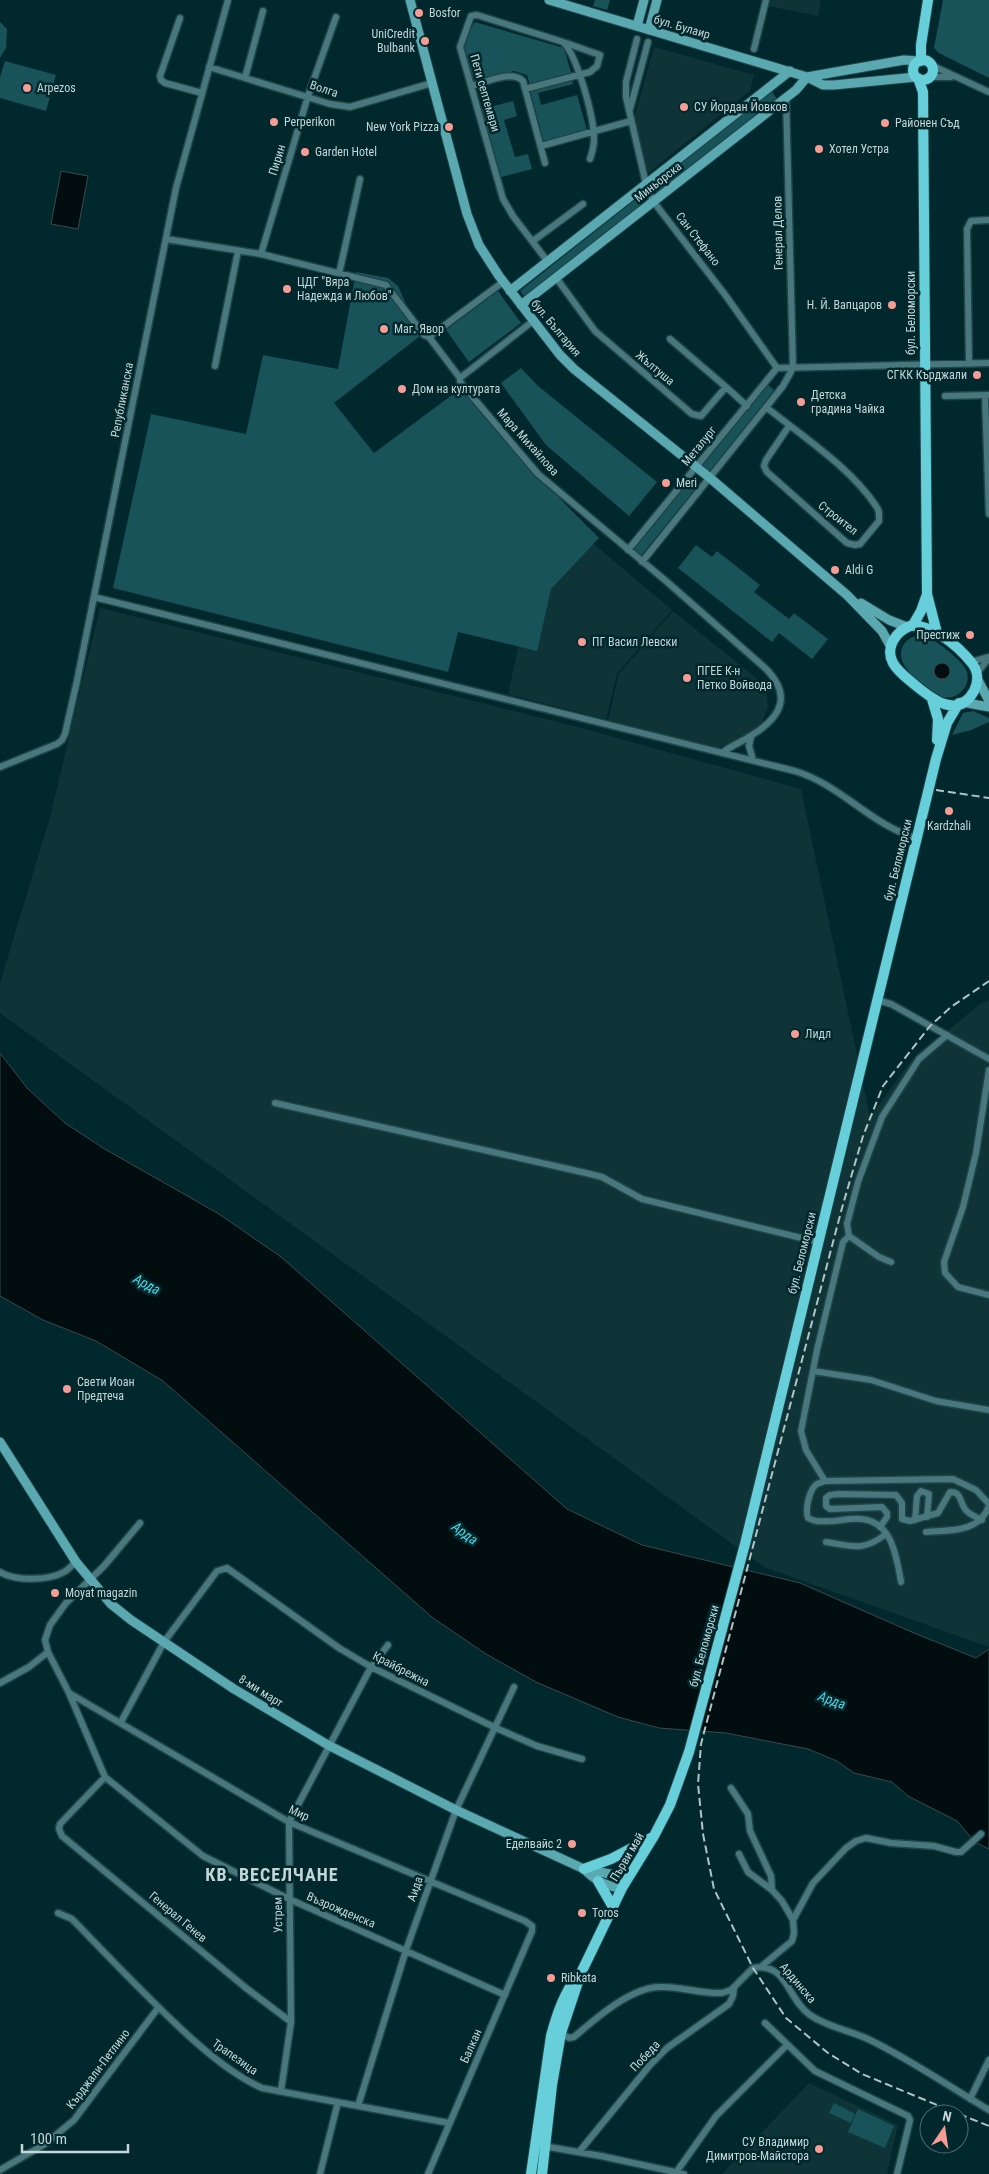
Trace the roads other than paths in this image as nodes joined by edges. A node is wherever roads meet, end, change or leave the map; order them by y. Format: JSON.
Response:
{"nodes":[{"id":1,"x":228,"y":0,"type":"edge"},
{"id":2,"x":550,"y":0,"type":"edge"},
{"id":3,"x":644,"y":0,"type":"edge"},
{"id":4,"x":657,"y":0,"type":"edge"},
{"id":5,"x":766,"y":0,"type":"edge"},
{"id":6,"x":928,"y":0,"type":"edge"},
{"id":7,"x":411,"y":1,"type":"edge"},
{"id":8,"x":263,"y":12,"type":"dead end"},
{"id":9,"x":336,"y":17,"type":"dead end"},
{"id":10,"x":180,"y":18,"type":"dead end"},
{"id":11,"x":637,"y":26,"type":"junction"},
{"id":12,"x":649,"y":30,"type":"junction"},
{"id":13,"x":637,"y":39,"type":"dead end"},
{"id":14,"x":563,"y":42,"type":"junction"},
{"id":15,"x":648,"y":42,"type":"dead end"},
{"id":16,"x":754,"y":49,"type":"dead end"},
{"id":17,"x":920,"y":61,"type":"junction"},
{"id":18,"x":931,"y":65,"type":"junction"},
{"id":19,"x":209,"y":67,"type":"junction"},
{"id":20,"x":790,"y":71,"type":"junction"},
{"id":21,"x":580,"y":74,"type":"junction"},
{"id":22,"x":807,"y":76,"type":"junction"},
{"id":23,"x":930,"y":77,"type":"junction"},
{"id":24,"x":245,"y":78,"type":"junction"},
{"id":25,"x":917,"y":78,"type":"junction"},
{"id":26,"x":957,"y":78,"type":"junction"},
{"id":27,"x":432,"y":83,"type":"junction"},
{"id":28,"x":472,"y":86,"type":"junction"},
{"id":29,"x":525,"y":89,"type":"junction"},
{"id":30,"x":923,"y":92,"type":"junction"},
{"id":31,"x":989,"y":92,"type":"edge"},
{"id":32,"x":202,"y":93,"type":"junction"},
{"id":33,"x":308,"y":96,"type":"junction"},
{"id":34,"x":786,"y":98,"type":"junction"},
{"id":35,"x":629,"y":112,"type":"junction"},
{"id":36,"x":631,"y":121,"type":"junction"},
{"id":37,"x":594,"y":131,"type":"junction"},
{"id":38,"x":542,"y":146,"type":"junction"},
{"id":39,"x":590,"y":159,"type":"dead end"},
{"id":40,"x":545,"y":163,"type":"dead end"},
{"id":41,"x":360,"y":179,"type":"dead end"},
{"id":42,"x":646,"y":184,"type":"junction"},
{"id":43,"x":653,"y":201,"type":"junction"},
{"id":44,"x":583,"y":204,"type":"dead end"},
{"id":45,"x":989,"y":220,"type":"edge"},
{"id":46,"x":166,"y":238,"type":"junction"},
{"id":47,"x":532,"y":241,"type":"junction"},
{"id":48,"x":238,"y":251,"type":"junction"},
{"id":49,"x":261,"y":254,"type":"junction"},
{"id":50,"x":548,"y":262,"type":"junction"},
{"id":51,"x":339,"y":274,"type":"junction"},
{"id":52,"x":557,"y":279,"type":"junction"},
{"id":53,"x":502,"y":282,"type":"junction"},
{"id":54,"x":510,"y":292,"type":"junction"},
{"id":55,"x":521,"y":306,"type":"junction"},
{"id":56,"x":533,"y":322,"type":"junction"},
{"id":57,"x":429,"y":337,"type":"junction"},
{"id":58,"x":670,"y":339,"type":"dead end"},
{"id":59,"x":969,"y":363,"type":"junction"},
{"id":60,"x":989,"y":363,"type":"edge"},
{"id":61,"x":924,"y":364,"type":"junction"},
{"id":62,"x":215,"y":366,"type":"dead end"},
{"id":63,"x":777,"y":368,"type":"junction"},
{"id":64,"x":793,"y":368,"type":"junction"},
{"id":65,"x":460,"y":378,"type":"junction"},
{"id":66,"x":726,"y":387,"type":"junction"},
{"id":67,"x":987,"y":395,"type":"edge"},
{"id":68,"x":945,"y":396,"type":"dead end"},
{"id":69,"x":747,"y":406,"type":"junction"},
{"id":70,"x":766,"y":407,"type":"junction"},
{"id":71,"x":789,"y":426,"type":"junction"},
{"id":72,"x":696,"y":467,"type":"junction"},
{"id":73,"x":710,"y":478,"type":"junction"},
{"id":74,"x":989,"y":514,"type":"edge"},
{"id":75,"x":628,"y":550,"type":"junction"},
{"id":76,"x":642,"y":562,"type":"junction"},
{"id":77,"x":927,"y":594,"type":"junction"},
{"id":78,"x":847,"y":595,"type":"junction"},
{"id":79,"x":94,"y":597,"type":"junction"},
{"id":80,"x":910,"y":626,"type":"junction"},
{"id":81,"x":937,"y":633,"type":"junction"},
{"id":82,"x":891,"y":646,"type":"junction"},
{"id":83,"x":989,"y":657,"type":"edge"},
{"id":84,"x":972,"y":662,"type":"junction"},
{"id":85,"x":977,"y":676,"type":"junction"},
{"id":86,"x":932,"y":699,"type":"junction"},
{"id":87,"x":989,"y":701,"type":"edge"},
{"id":88,"x":960,"y":702,"type":"junction"},
{"id":89,"x":989,"y":707,"type":"edge"},
{"id":90,"x":751,"y":736,"type":"junction"},
{"id":91,"x":722,"y":753,"type":"junction"},
{"id":92,"x":936,"y":759,"type":"junction"},
{"id":93,"x":753,"y":760,"type":"junction"},
{"id":94,"x":0,"y":767,"type":"edge"},
{"id":95,"x":916,"y":838,"type":"junction"},
{"id":96,"x":877,"y":1000,"type":"junction"},
{"id":97,"x":947,"y":1035,"type":"junction"},
{"id":98,"x":989,"y":1059,"type":"edge"},
{"id":99,"x":989,"y":1070,"type":"edge"},
{"id":100,"x":275,"y":1103,"type":"dead end"},
{"id":101,"x":849,"y":1236,"type":"junction"},
{"id":102,"x":818,"y":1242,"type":"junction"},
{"id":103,"x":891,"y":1262,"type":"dead end"},
{"id":104,"x":989,"y":1294,"type":"edge"},
{"id":105,"x":813,"y":1371,"type":"junction"},
{"id":106,"x":989,"y":1410,"type":"edge"},
{"id":107,"x":0,"y":1442,"type":"edge"},
{"id":108,"x":825,"y":1482,"type":"junction"},
{"id":109,"x":989,"y":1505,"type":"edge"},
{"id":110,"x":927,"y":1517,"type":"junction"},
{"id":111,"x":915,"y":1520,"type":"junction"},
{"id":112,"x":982,"y":1520,"type":"junction"},
{"id":113,"x":140,"y":1523,"type":"dead end"},
{"id":114,"x":880,"y":1527,"type":"junction"},
{"id":115,"x":926,"y":1532,"type":"dead end"},
{"id":116,"x":886,"y":1534,"type":"junction"},
{"id":117,"x":826,"y":1542,"type":"dead end"},
{"id":118,"x":76,"y":1562,"type":"junction"},
{"id":119,"x":0,"y":1572,"type":"edge"},
{"id":120,"x":90,"y":1579,"type":"junction"},
{"id":121,"x":901,"y":1582,"type":"dead end"},
{"id":122,"x":164,"y":1642,"type":"junction"},
{"id":123,"x":388,"y":1644,"type":"dead end"},
{"id":124,"x":48,"y":1652,"type":"junction"},
{"id":125,"x":371,"y":1667,"type":"junction"},
{"id":126,"x":0,"y":1683,"type":"edge"},
{"id":127,"x":514,"y":1687,"type":"dead end"},
{"id":128,"x":69,"y":1693,"type":"junction"},
{"id":129,"x":121,"y":1722,"type":"junction"},
{"id":130,"x":496,"y":1728,"type":"junction"},
{"id":131,"x":328,"y":1745,"type":"junction"},
{"id":132,"x":689,"y":1752,"type":"joint"},
{"id":133,"x":582,"y":1759,"type":"dead end"},
{"id":134,"x":105,"y":1777,"type":"junction"},
{"id":135,"x":731,"y":1788,"type":"dead end"},
{"id":136,"x":456,"y":1810,"type":"junction"},
{"id":137,"x":289,"y":1822,"type":"junction"},
{"id":138,"x":981,"y":1834,"type":"dead end"},
{"id":139,"x":654,"y":1836,"type":"junction"},
{"id":140,"x":739,"y":1854,"type":"dead end"},
{"id":141,"x":584,"y":1869,"type":"junction"},
{"id":142,"x":430,"y":1881,"type":"junction"},
{"id":143,"x":598,"y":1881,"type":"junction"},
{"id":144,"x":622,"y":1888,"type":"junction"},
{"id":145,"x":772,"y":1890,"type":"junction"},
{"id":146,"x":289,"y":1899,"type":"junction"},
{"id":147,"x":613,"y":1908,"type":"junction"},
{"id":148,"x":58,"y":1913,"type":"dead end"},
{"id":149,"x":793,"y":1920,"type":"junction"},
{"id":150,"x":532,"y":1926,"type":"joint"},
{"id":151,"x":406,"y":1950,"type":"junction"},
{"id":152,"x":762,"y":1966,"type":"junction"},
{"id":153,"x":581,"y":1972,"type":"junction"},
{"id":154,"x":734,"y":1988,"type":"junction"},
{"id":155,"x":506,"y":1995,"type":"junction"},
{"id":156,"x":158,"y":2008,"type":"junction"},
{"id":157,"x":291,"y":2022,"type":"junction"},
{"id":158,"x":765,"y":2023,"type":"dead end"},
{"id":159,"x":561,"y":2033,"type":"junction"},
{"id":160,"x":787,"y":2045,"type":"junction"},
{"id":161,"x":989,"y":2060,"type":"edge"},
{"id":162,"x":281,"y":2092,"type":"junction"},
{"id":163,"x":970,"y":2099,"type":"junction"},
{"id":164,"x":338,"y":2102,"type":"junction"},
{"id":165,"x":358,"y":2106,"type":"junction"},
{"id":166,"x":989,"y":2110,"type":"edge"},
{"id":167,"x":449,"y":2123,"type":"junction"},
{"id":168,"x":542,"y":2146,"type":"junction"},
{"id":169,"x":579,"y":2152,"type":"junction"},
{"id":170,"x":0,"y":2170,"type":"edge"},
{"id":171,"x":675,"y":2173,"type":"edge"},
{"id":172,"x":320,"y":2174,"type":"edge"},
{"id":173,"x":428,"y":2174,"type":"edge"},
{"id":174,"x":531,"y":2174,"type":"edge"},
{"id":175,"x":542,"y":2174,"type":"edge"},
{"id":176,"x":684,"y":2174,"type":"edge"},
{"id":177,"x":897,"y":2174,"type":"edge"}],
"edges":[{"from":1,"to":19,"type":"street","name":"Републиканска"},
{"from":2,"to":11,"type":"main road","name":"бул. Булаир"},
{"from":3,"to":11,"type":"main road"},
{"from":4,"to":12,"type":"main road"},
{"from":5,"to":16,"type":"street"},
{"from":6,"to":17,"type":"main road"},
{"from":7,"to":27,"type":"main road","name":"бул. България"},
{"from":8,"to":24,"type":"street"},
{"from":9,"to":33,"type":"street","name":"Пирин"},
{"from":10,"to":32,"type":"street"},
{"from":11,"to":12,"type":"main road","name":"бул. Булаир"},
{"from":12,"to":20,"type":"main road","name":"бул. Булаир"},
{"from":13,"to":35,"type":"street","name":"Сан Стефано"},
{"from":14,"to":21,"type":"street"},
{"from":14,"to":21,"type":"street"},
{"from":14,"to":28,"type":"street","name":"Пети септември"},
{"from":15,"to":35,"type":"street","name":"Сан Стефано"},
{"from":17,"to":18,"type":"main road"},
{"from":17,"to":22,"type":"main road","name":"бул. Булаир"},
{"from":17,"to":25,"type":"main road"},
{"from":18,"to":23,"type":"main road"},
{"from":18,"to":26,"type":"street"},
{"from":19,"to":24,"type":"street","name":"Волга"},
{"from":19,"to":32,"type":"street","name":"Републиканска"},
{"from":20,"to":22,"type":"main road","name":"бул. Булаир"},
{"from":20,"to":42,"type":"main road","name":"Миньорска"},
{"from":21,"to":29,"type":"street"},
{"from":21,"to":37,"type":"street"},
{"from":22,"to":25,"type":"main road","name":"бул. Булаир"},
{"from":22,"to":34,"type":"main road","name":"Миньорска"},
{"from":23,"to":25,"type":"main road"},
{"from":23,"to":26,"type":"street"},
{"from":23,"to":30,"type":"main road","name":"бул. Беломорски"},
{"from":24,"to":33,"type":"street","name":"Волга"},
{"from":25,"to":30,"type":"main road","name":"бул. Беломорски"},
{"from":26,"to":31,"type":"street"},
{"from":27,"to":33,"type":"street","name":"Волга"},
{"from":27,"to":53,"type":"main road","name":"бул. България"},
{"from":28,"to":29,"type":"street"},
{"from":28,"to":47,"type":"street","name":"Пети септември"},
{"from":29,"to":38,"type":"street"},
{"from":30,"to":61,"type":"main road","name":"бул. Беломорски"},
{"from":32,"to":46,"type":"street","name":"Републиканска"},
{"from":33,"to":49,"type":"street","name":"Пирин"},
{"from":34,"to":43,"type":"main road","name":"Миньорска"},
{"from":34,"to":64,"type":"street","name":"Генерал Делов"},
{"from":35,"to":36,"type":"street","name":"Сан Стефано"},
{"from":36,"to":37,"type":"street"},
{"from":36,"to":42,"type":"street","name":"Сан Стефано"},
{"from":37,"to":38,"type":"street"},
{"from":37,"to":39,"type":"street"},
{"from":38,"to":40,"type":"street"},
{"from":41,"to":51,"type":"street"},
{"from":42,"to":43,"type":"street","name":"Сан Стефано"},
{"from":42,"to":50,"type":"main road","name":"Миньорска"},
{"from":43,"to":52,"type":"main road","name":"Миньорска"},
{"from":43,"to":63,"type":"street","name":"Сан Стефано"},
{"from":44,"to":47,"type":"street"},
{"from":45,"to":59,"type":"street"},
{"from":46,"to":48,"type":"street","name":"Мара Михайлова"},
{"from":46,"to":79,"type":"street","name":"Републиканска"},
{"from":47,"to":50,"type":"street","name":"Пети септември"},
{"from":48,"to":49,"type":"street","name":"Мара Михайлова"},
{"from":48,"to":62,"type":"street"},
{"from":49,"to":51,"type":"street","name":"Мара Михайлова"},
{"from":50,"to":54,"type":"main road","name":"Миньорска"},
{"from":51,"to":57,"type":"street","name":"Мара Михайлова"},
{"from":52,"to":55,"type":"main road","name":"Миньорска"},
{"from":52,"to":66,"type":"street","name":"Жълтуша"},
{"from":53,"to":54,"type":"main road","name":"бул. България"},
{"from":53,"to":57,"type":"street"},
{"from":54,"to":55,"type":"main road","name":"бул. България"},
{"from":55,"to":56,"type":"main road","name":"бул. България"},
{"from":56,"to":65,"type":"street"},
{"from":56,"to":72,"type":"main road","name":"бул. България"},
{"from":57,"to":65,"type":"street","name":"Мара Михайлова"},
{"from":58,"to":66,"type":"street"},
{"from":59,"to":60,"type":"street"},
{"from":59,"to":61,"type":"street"},
{"from":61,"to":64,"type":"street"},
{"from":61,"to":77,"type":"main road","name":"бул. Беломорски"},
{"from":63,"to":64,"type":"street"},
{"from":63,"to":69,"type":"street","name":"Металург"},
{"from":64,"to":70,"type":"street"},
{"from":65,"to":75,"type":"street","name":"Мара Михайлова"},
{"from":66,"to":69,"type":"street"},
{"from":67,"to":68,"type":"street"},
{"from":67,"to":74,"type":"street"},
{"from":69,"to":72,"type":"street","name":"Металург"},
{"from":70,"to":71,"type":"street","name":"Строител"},
{"from":70,"to":73,"type":"street"},
{"from":71,"to":71,"type":"street","name":"Строител"},
{"from":72,"to":73,"type":"main road","name":"бул. България"},
{"from":72,"to":75,"type":"street","name":"Металург"},
{"from":73,"to":76,"type":"street"},
{"from":73,"to":78,"type":"main road","name":"бул. България"},
{"from":75,"to":76,"type":"street","name":"Мара Михайлова"},
{"from":76,"to":90,"type":"street","name":"Мара Михайлова"},
{"from":77,"to":80,"type":"main road","name":"бул. Беломорски"},
{"from":77,"to":81,"type":"main road","name":"бул. Беломорски"},
{"from":78,"to":80,"type":"main road","name":"бул. България"},
{"from":78,"to":82,"type":"main road","name":"бул. България"},
{"from":79,"to":91,"type":"street"},
{"from":79,"to":94,"type":"street","name":"Републиканска"},
{"from":80,"to":81,"type":"main road"},
{"from":80,"to":82,"type":"main road"},
{"from":81,"to":84,"type":"main road"},
{"from":82,"to":86,"type":"main road"},
{"from":83,"to":84,"type":"street"},
{"from":83,"to":85,"type":"street"},
{"from":84,"to":85,"type":"main road"},
{"from":85,"to":87,"type":"main road"},
{"from":85,"to":88,"type":"main road"},
{"from":86,"to":88,"type":"main road"},
{"from":86,"to":92,"type":"main road","name":"бул. Беломорски"},
{"from":88,"to":89,"type":"main road"},
{"from":88,"to":92,"type":"main road","name":"бул. Беломорски"},
{"from":90,"to":91,"type":"street","name":"Мара Михайлова"},
{"from":90,"to":93,"type":"street"},
{"from":91,"to":93,"type":"street"},
{"from":92,"to":95,"type":"main road","name":"бул. Беломорски"},
{"from":93,"to":95,"type":"street"},
{"from":95,"to":96,"type":"main road","name":"бул. Беломорски"},
{"from":96,"to":97,"type":"street"},
{"from":96,"to":102,"type":"main road","name":"бул. Беломорски"},
{"from":97,"to":98,"type":"street"},
{"from":97,"to":101,"type":"street"},
{"from":99,"to":104,"type":"street"},
{"from":100,"to":102,"type":"street"},
{"from":101,"to":103,"type":"street"},
{"from":101,"to":105,"type":"street"},
{"from":102,"to":132,"type":"main road","name":"бул. Беломорски"},
{"from":105,"to":106,"type":"street"},
{"from":105,"to":108,"type":"street"},
{"from":107,"to":118,"type":"main road","name":"8-ми март"},
{"from":108,"to":109,"type":"street"},
{"from":108,"to":114,"type":"street"},
{"from":109,"to":112,"type":"street"},
{"from":110,"to":111,"type":"street"},
{"from":110,"to":111,"type":"street"},
{"from":110,"to":112,"type":"street"},
{"from":111,"to":114,"type":"street"},
{"from":112,"to":115,"type":"street"},
{"from":113,"to":120,"type":"street"},
{"from":114,"to":116,"type":"street"},
{"from":116,"to":117,"type":"street"},
{"from":116,"to":121,"type":"street"},
{"from":118,"to":119,"type":"street"},
{"from":118,"to":120,"type":"main road","name":"8-ми март"},
{"from":120,"to":122,"type":"main road","name":"8-ми март"},
{"from":120,"to":124,"type":"street"},
{"from":122,"to":125,"type":"street","name":"Крайбрежна"},
{"from":122,"to":129,"type":"street"},
{"from":122,"to":131,"type":"main road","name":"8-ми март"},
{"from":123,"to":125,"type":"street","name":"Устрем"},
{"from":124,"to":126,"type":"street"},
{"from":124,"to":128,"type":"street"},
{"from":125,"to":130,"type":"street","name":"Крайбрежна"},
{"from":125,"to":131,"type":"street","name":"Устрем"},
{"from":127,"to":130,"type":"street","name":"Аида"},
{"from":128,"to":129,"type":"street","name":"Мир"},
{"from":128,"to":134,"type":"street"},
{"from":129,"to":137,"type":"street","name":"Мир"},
{"from":130,"to":133,"type":"street","name":"Крайбрежна"},
{"from":130,"to":136,"type":"street","name":"Аида"},
{"from":131,"to":136,"type":"main road","name":"8-ми март"},
{"from":131,"to":137,"type":"street","name":"Устрем"},
{"from":132,"to":139,"type":"main road","name":"Първи май"},
{"from":134,"to":146,"type":"street","name":"Възрожденска"},
{"from":134,"to":157,"type":"street","name":"Генерал Генев"},
{"from":135,"to":145,"type":"street"},
{"from":136,"to":141,"type":"main road","name":"8-ми март"},
{"from":136,"to":142,"type":"street","name":"Аида"},
{"from":137,"to":142,"type":"street","name":"Мир"},
{"from":137,"to":146,"type":"street","name":"Устрем"},
{"from":138,"to":149,"type":"street"},
{"from":139,"to":141,"type":"main road"},
{"from":139,"to":144,"type":"main road","name":"Първи май"},
{"from":140,"to":145,"type":"street"},
{"from":141,"to":143,"type":"main road"},
{"from":141,"to":144,"type":"main road"},
{"from":142,"to":150,"type":"street","name":"Мир"},
{"from":142,"to":151,"type":"street","name":"Аида"},
{"from":143,"to":144,"type":"main road"},
{"from":143,"to":147,"type":"main road"},
{"from":144,"to":147,"type":"main road","name":"Първи май"},
{"from":145,"to":149,"type":"street"},
{"from":146,"to":151,"type":"street","name":"Възрожденска"},
{"from":146,"to":157,"type":"street","name":"Устрем"},
{"from":147,"to":153,"type":"main road","name":"Първи май"},
{"from":148,"to":156,"type":"street","name":"Трапезица"},
{"from":149,"to":152,"type":"street"},
{"from":150,"to":155,"type":"street","name":"Балкан"},
{"from":151,"to":155,"type":"street","name":"Възрожденска"},
{"from":151,"to":165,"type":"street","name":"Аида"},
{"from":152,"to":154,"type":"street","name":"Ардинска"},
{"from":152,"to":163,"type":"street","name":"Ардинска"},
{"from":153,"to":159,"type":"main road","name":"Първи май"},
{"from":153,"to":168,"type":"main road","name":"Първи май"},
{"from":154,"to":159,"type":"street"},
{"from":154,"to":169,"type":"street","name":"Победа"},
{"from":155,"to":167,"type":"street","name":"Балкан"},
{"from":156,"to":162,"type":"street","name":"Трапезица"},
{"from":156,"to":170,"type":"street","name":"Кърджали-Петлино"},
{"from":157,"to":162,"type":"street","name":"Устрем"},
{"from":158,"to":160,"type":"street"},
{"from":159,"to":168,"type":"main road","name":"Първи май"},
{"from":160,"to":171,"type":"street"},
{"from":160,"to":177,"type":"street"},
{"from":161,"to":163,"type":"street"},
{"from":162,"to":164,"type":"street","name":"Трапезица"},
{"from":163,"to":166,"type":"street","name":"Ардинска"},
{"from":164,"to":165,"type":"street","name":"Трапезица"},
{"from":164,"to":172,"type":"street"},
{"from":165,"to":167,"type":"street","name":"Трапезица"},
{"from":167,"to":173,"type":"street","name":"Балкан"},
{"from":168,"to":169,"type":"street"},
{"from":168,"to":174,"type":"main road","name":"Първи май"},
{"from":168,"to":175,"type":"main road","name":"Първи май"},
{"from":169,"to":171,"type":"street"},
{"from":171,"to":176,"type":"street"}]}
